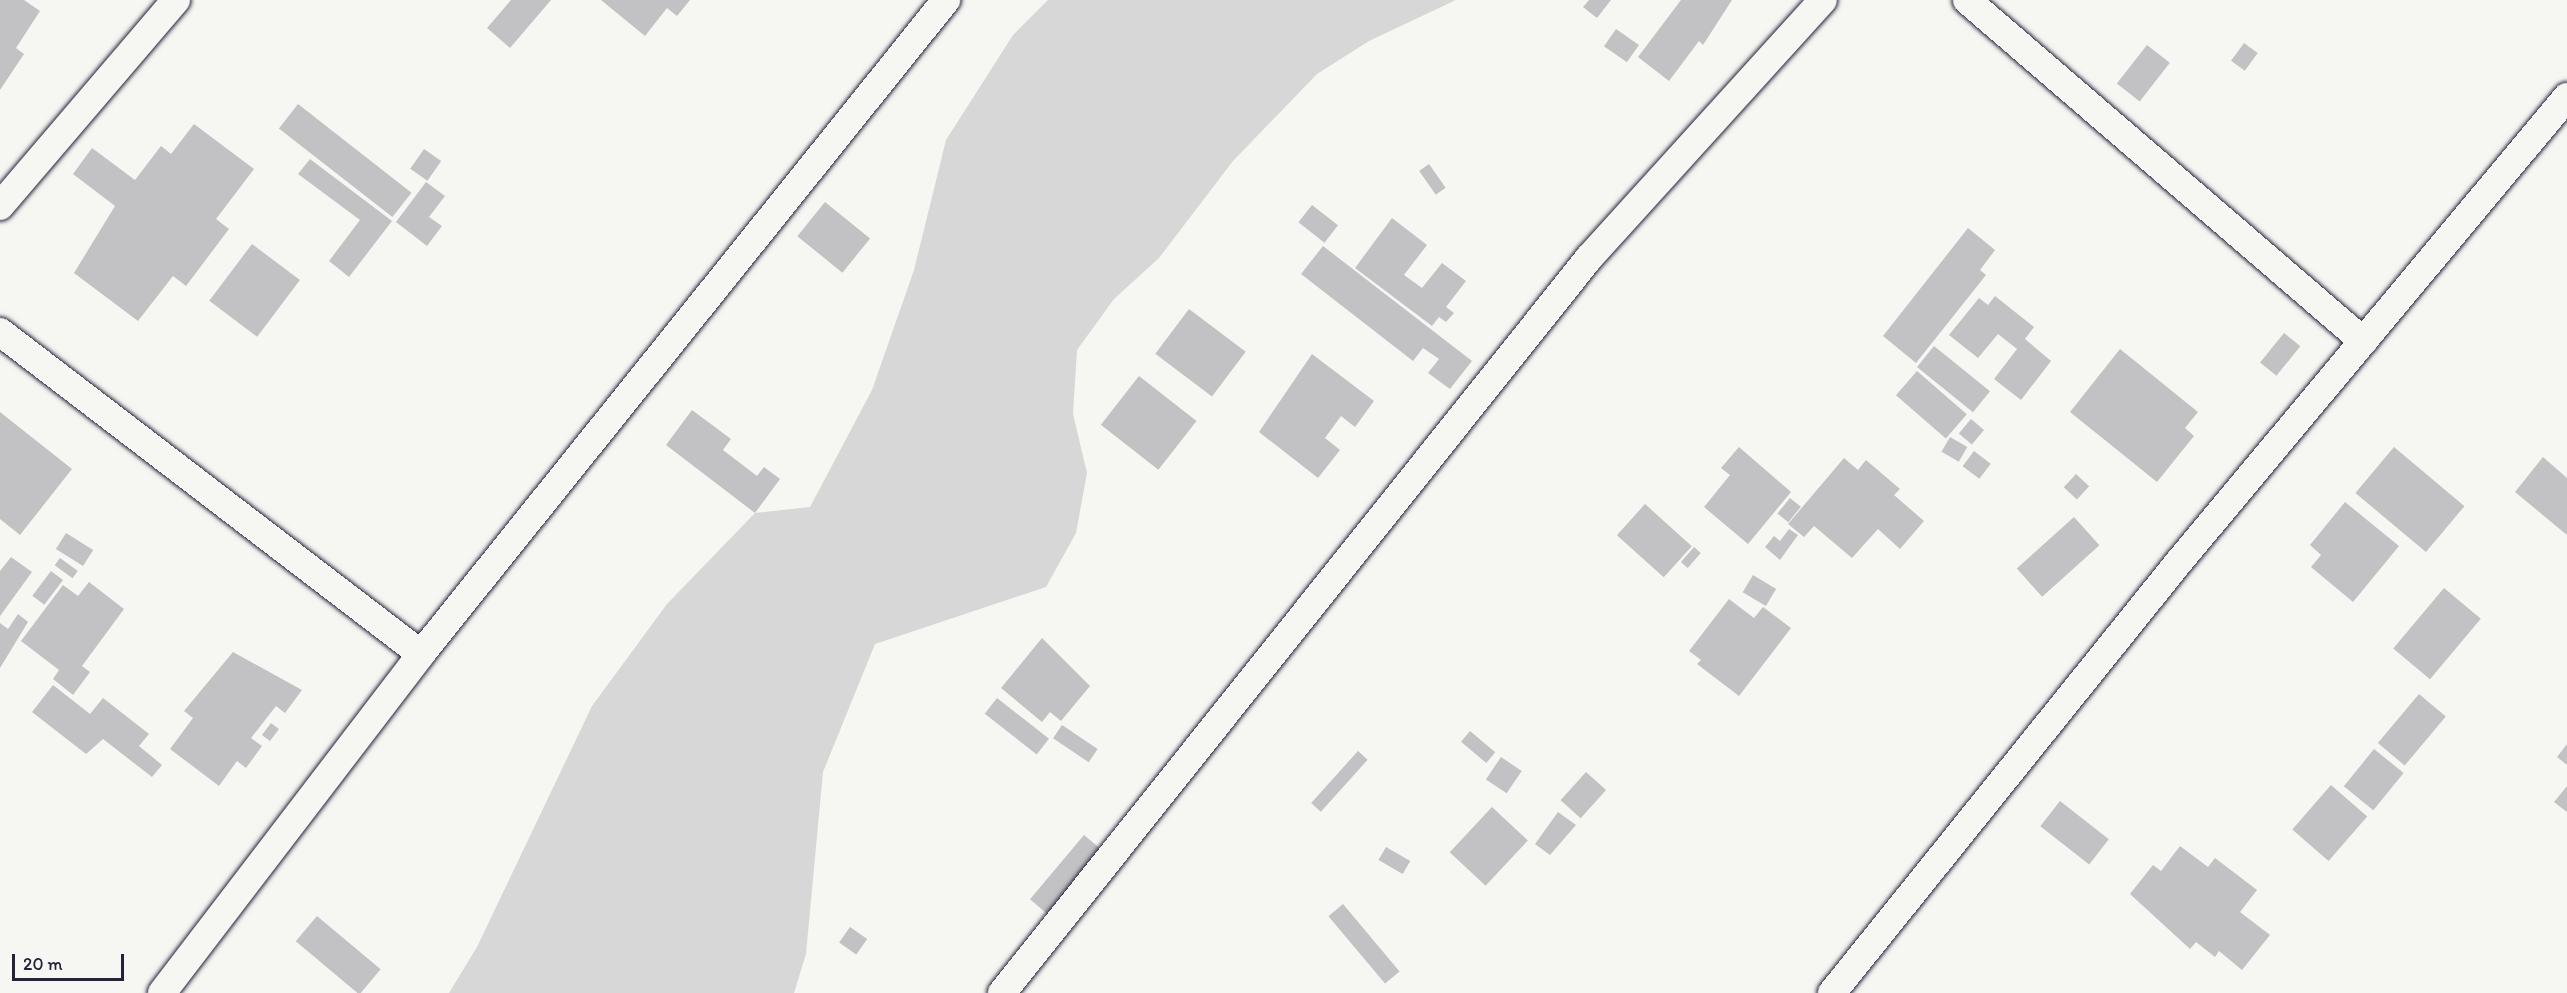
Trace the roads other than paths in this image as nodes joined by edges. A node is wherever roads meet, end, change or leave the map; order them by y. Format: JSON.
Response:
{"nodes":[{"id":1,"x":176,"y":0,"type":"edge"},
{"id":2,"x":946,"y":0,"type":"edge"},
{"id":3,"x":1823,"y":0,"type":"edge"},
{"id":4,"x":1967,"y":0,"type":"edge"},
{"id":5,"x":2567,"y":97,"type":"edge"},
{"id":6,"x":0,"y":206,"type":"edge"},
{"id":7,"x":0,"y":332,"type":"edge"},
{"id":8,"x":2363,"y":341,"type":"junction"},
{"id":9,"x":421,"y":654,"type":"junction"},
{"id":10,"x":162,"y":993,"type":"edge"},
{"id":11,"x":1002,"y":993,"type":"edge"},
{"id":12,"x":1832,"y":993,"type":"edge"}],
"edges":[{"from":1,"to":6,"type":"street"},
{"from":2,"to":9,"type":"street"},
{"from":3,"to":11,"type":"street"},
{"from":4,"to":8,"type":"street"},
{"from":5,"to":8,"type":"street"},
{"from":7,"to":9,"type":"street"},
{"from":8,"to":12,"type":"street"},
{"from":9,"to":10,"type":"street"}]}
